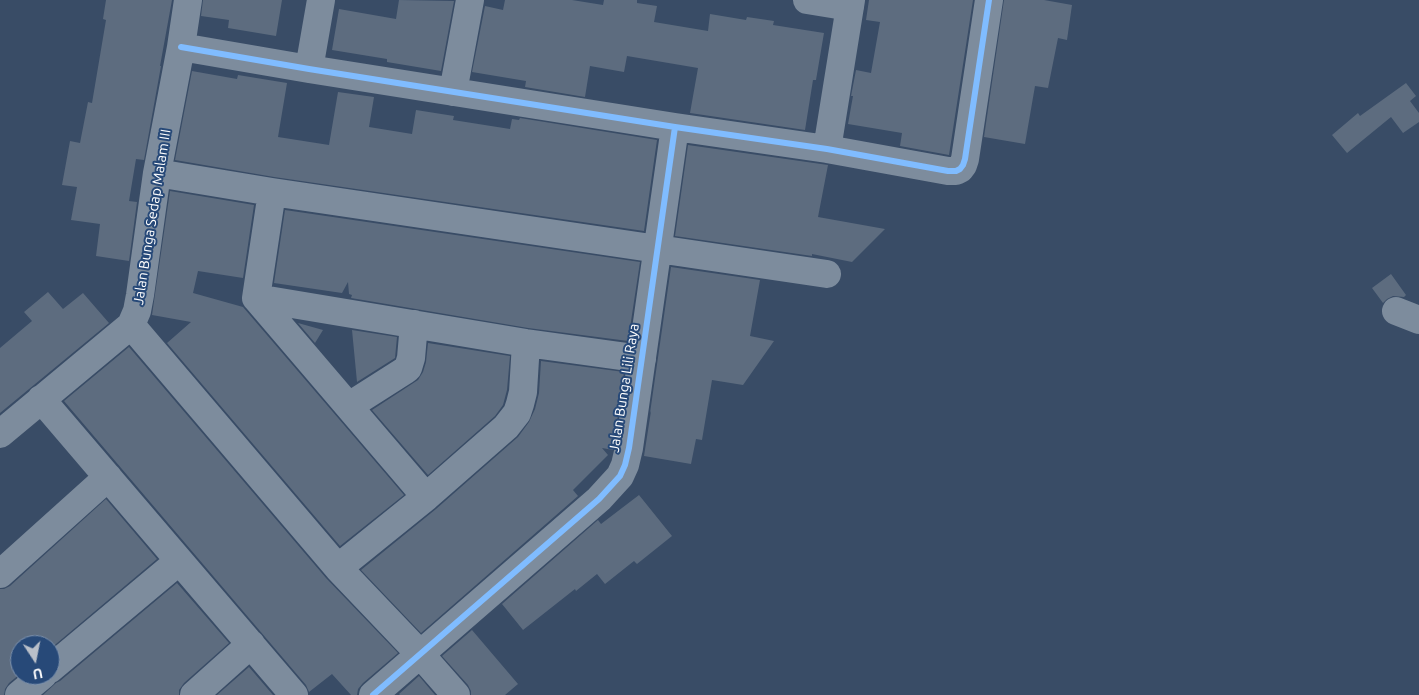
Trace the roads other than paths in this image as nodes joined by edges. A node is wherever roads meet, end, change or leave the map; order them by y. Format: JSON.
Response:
{"nodes":[{"id":1,"x":188,"y":0,"type":"edge"},
{"id":2,"x":322,"y":0,"type":"edge"},
{"id":3,"x":470,"y":0,"type":"edge"},
{"id":4,"x":807,"y":0,"type":"edge"},
{"id":5,"x":989,"y":0,"type":"edge"},
{"id":6,"x":851,"y":3,"type":"edge"},
{"id":7,"x":181,"y":47,"type":"junction"},
{"id":8,"x":309,"y":69,"type":"junction"},
{"id":9,"x":453,"y":92,"type":"junction"},
{"id":10,"x":675,"y":127,"type":"junction"},
{"id":11,"x":827,"y":149,"type":"junction"},
{"id":12,"x":158,"y":173,"type":"junction"},
{"id":13,"x":272,"y":192,"type":"junction"},
{"id":14,"x":658,"y":249,"type":"junction"},
{"id":15,"x":827,"y":274,"type":"dead end"},
{"id":16,"x":256,"y":298,"type":"junction"},
{"id":17,"x":414,"y":324,"type":"junction"},
{"id":18,"x":131,"y":325,"type":"junction"},
{"id":19,"x":526,"y":343,"type":"junction"},
{"id":20,"x":642,"y":359,"type":"junction"},
{"id":21,"x":42,"y":399,"type":"junction"},
{"id":22,"x":349,"y":406,"type":"junction"},
{"id":23,"x":0,"y":434,"type":"edge"},
{"id":24,"x":108,"y":477,"type":"junction"},
{"id":25,"x":426,"y":497,"type":"junction"},
{"id":26,"x":180,"y":561,"type":"junction"},
{"id":27,"x":338,"y":568,"type":"junction"},
{"id":28,"x":0,"y":574,"type":"edge"},
{"id":29,"x":251,"y":644,"type":"junction"},
{"id":30,"x":420,"y":654,"type":"junction"},
{"id":31,"x":60,"y":661,"type":"edge"},
{"id":32,"x":30,"y":685,"type":"edge"},
{"id":33,"x":18,"y":695,"type":"edge"},
{"id":34,"x":194,"y":695,"type":"edge"},
{"id":35,"x":294,"y":695,"type":"edge"},
{"id":36,"x":373,"y":695,"type":"edge"},
{"id":37,"x":456,"y":695,"type":"edge"}],
"edges":[{"from":1,"to":7,"type":"street","name":"Jalan Bunga Sedap Malam III"},
{"from":2,"to":8,"type":"street"},
{"from":3,"to":9,"type":"street"},
{"from":4,"to":6,"type":"street"},
{"from":5,"to":11,"type":"street"},
{"from":6,"to":11,"type":"street"},
{"from":7,"to":8,"type":"street"},
{"from":7,"to":12,"type":"street","name":"Jalan Bunga Sedap Malam III"},
{"from":8,"to":9,"type":"street"},
{"from":9,"to":10,"type":"street"},
{"from":10,"to":11,"type":"street"},
{"from":10,"to":14,"type":"street","name":"Jalan Bunga Lili Raya"},
{"from":12,"to":13,"type":"street"},
{"from":12,"to":18,"type":"street","name":"Jalan Bunga Sedap Malam III"},
{"from":13,"to":14,"type":"street"},
{"from":13,"to":16,"type":"street"},
{"from":14,"to":15,"type":"street"},
{"from":14,"to":20,"type":"street","name":"Jalan Bunga Lili Raya"},
{"from":16,"to":17,"type":"street"},
{"from":16,"to":22,"type":"street"},
{"from":17,"to":19,"type":"street"},
{"from":17,"to":22,"type":"street"},
{"from":18,"to":21,"type":"street"},
{"from":18,"to":27,"type":"street"},
{"from":19,"to":20,"type":"street"},
{"from":19,"to":25,"type":"street"},
{"from":20,"to":30,"type":"street","name":"Jalan Bunga Lili Raya"},
{"from":21,"to":23,"type":"street"},
{"from":21,"to":24,"type":"street"},
{"from":22,"to":25,"type":"street"},
{"from":24,"to":26,"type":"street"},
{"from":24,"to":28,"type":"street"},
{"from":25,"to":27,"type":"street"},
{"from":26,"to":29,"type":"street"},
{"from":26,"to":31,"type":"street"},
{"from":27,"to":30,"type":"street"},
{"from":29,"to":34,"type":"street"},
{"from":29,"to":35,"type":"street"},
{"from":30,"to":36,"type":"street","name":"Jalan Bunga Lili Raya"},
{"from":30,"to":37,"type":"street"},
{"from":32,"to":33,"type":"street"}]}
